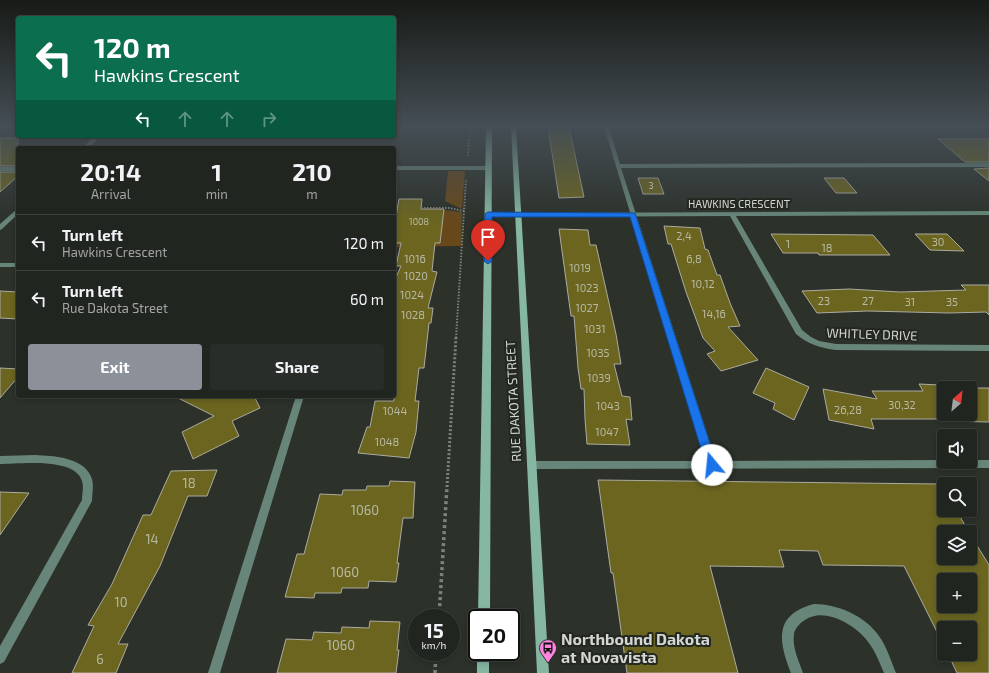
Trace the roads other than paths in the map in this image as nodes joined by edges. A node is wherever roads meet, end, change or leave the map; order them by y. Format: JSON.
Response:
{"nodes":[{"id":1,"x":488,"y":158,"type":"edge"},
{"id":2,"x":515,"y":158,"type":"edge"},
{"id":3,"x":616,"y":158,"type":"edge"},
{"id":4,"x":989,"y":165,"type":"edge"},
{"id":5,"x":618,"y":166,"type":"junction"},
{"id":6,"x":396,"y":168,"type":"edge"},
{"id":7,"x":488,"y":168,"type":"junction"},
{"id":8,"x":0,"y":169,"type":"edge"},
{"id":9,"x":16,"y":169,"type":"edge"},
{"id":10,"x":16,"y":213,"type":"edge"},
{"id":11,"x":989,"y":213,"type":"edge"},
{"id":12,"x":488,"y":214,"type":"junction"},
{"id":13,"x":518,"y":214,"type":"junction"},
{"id":14,"x":633,"y":214,"type":"junction"},
{"id":15,"x":732,"y":214,"type":"junction"},
{"id":16,"x":0,"y":228,"type":"edge"},
{"id":17,"x":0,"y":265,"type":"edge"},
{"id":18,"x":16,"y":266,"type":"edge"},
{"id":19,"x":989,"y":348,"type":"edge"},
{"id":20,"x":299,"y":398,"type":"edge"},
{"id":21,"x":0,"y":460,"type":"edge"},
{"id":22,"x":989,"y":464,"type":"edge"},
{"id":23,"x":532,"y":465,"type":"junction"},
{"id":24,"x":712,"y":465,"type":"junction"},
{"id":25,"x":484,"y":609,"type":"edge"},
{"id":26,"x":0,"y":658,"type":"edge"},
{"id":27,"x":484,"y":661,"type":"edge"},
{"id":28,"x":214,"y":673,"type":"edge"},
{"id":29,"x":483,"y":673,"type":"edge"},
{"id":30,"x":543,"y":673,"type":"edge"},
{"id":31,"x":797,"y":673,"type":"edge"},
{"id":32,"x":890,"y":673,"type":"edge"}],
"edges":[{"from":1,"to":7,"type":"main road","name":"RUE DAKOTA STREET"},
{"from":2,"to":13,"type":"main road","name":"RUE DAKOTA STREET"},
{"from":3,"to":5,"type":"street"},
{"from":4,"to":5,"type":"street"},
{"from":5,"to":14,"type":"street"},
{"from":6,"to":7,"type":"street"},
{"from":7,"to":12,"type":"main road","name":"RUE DAKOTA STREET"},
{"from":8,"to":9,"type":"street"},
{"from":10,"to":16,"type":"street"},
{"from":11,"to":15,"type":"street","name":"HAWKINS CRESCENT"},
{"from":12,"to":13,"type":"street","name":"HAWKINS CRESCENT"},
{"from":12,"to":25,"type":"main road","name":"RUE DAKOTA STREET"},
{"from":13,"to":14,"type":"street","name":"HAWKINS CRESCENT"},
{"from":13,"to":23,"type":"main road","name":"RUE DAKOTA STREET"},
{"from":14,"to":15,"type":"street","name":"HAWKINS CRESCENT"},
{"from":14,"to":24,"type":"street"},
{"from":15,"to":19,"type":"street","name":"WHITLEY DRIVE"},
{"from":17,"to":18,"type":"street"},
{"from":20,"to":28,"type":"street"},
{"from":21,"to":26,"type":"street"},
{"from":22,"to":24,"type":"street"},
{"from":23,"to":24,"type":"street"},
{"from":23,"to":30,"type":"main road","name":"RUE DAKOTA STREET"},
{"from":27,"to":29,"type":"main road"},
{"from":31,"to":32,"type":"street"}]}
